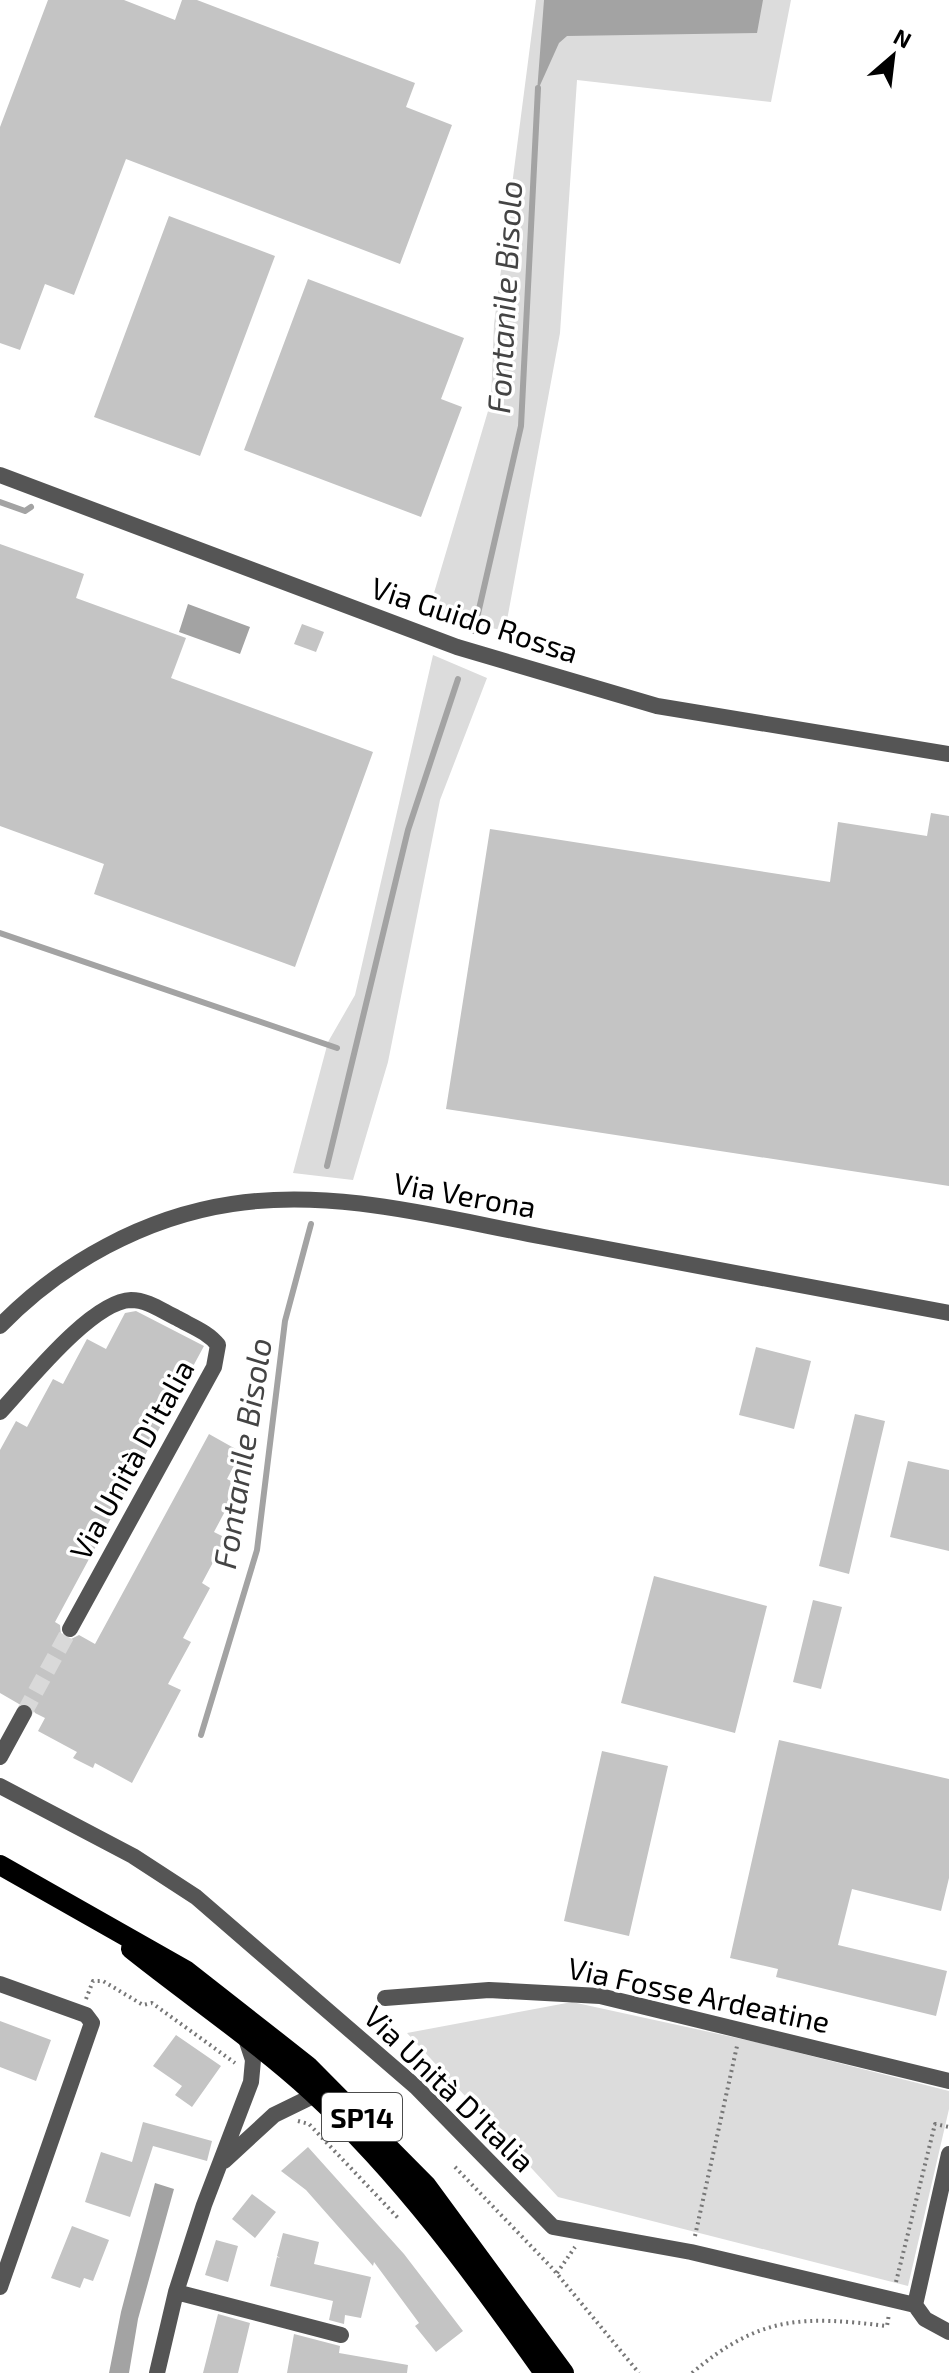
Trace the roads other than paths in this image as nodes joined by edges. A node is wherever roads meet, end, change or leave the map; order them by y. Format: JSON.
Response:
{"nodes":[{"id":1,"x":0,"y":475,"type":"edge"},
{"id":2,"x":949,"y":754,"type":"edge"},
{"id":3,"x":949,"y":1313,"type":"edge"},
{"id":4,"x":0,"y":1326,"type":"edge"},
{"id":5,"x":0,"y":1412,"type":"edge"},
{"id":6,"x":70,"y":1629,"type":"tunnel mouth"},
{"id":7,"x":24,"y":1713,"type":"tunnel mouth"},
{"id":8,"x":0,"y":1757,"type":"edge"},
{"id":9,"x":0,"y":1786,"type":"edge"},
{"id":10,"x":0,"y":1865,"type":"edge"},
{"id":11,"x":100,"y":1923,"type":"junction"},
{"id":12,"x":0,"y":1984,"type":"edge"},
{"id":13,"x":385,"y":1998,"type":"dead end"},
{"id":14,"x":242,"y":2033,"type":"junction"},
{"id":15,"x":949,"y":2081,"type":"edge"},
{"id":16,"x":315,"y":2095,"type":"junction"},
{"id":17,"x":949,"y":2154,"type":"edge"},
{"id":18,"x":220,"y":2164,"type":"junction"},
{"id":19,"x":0,"y":2287,"type":"edge"},
{"id":20,"x":176,"y":2292,"type":"junction"},
{"id":21,"x":920,"y":2312,"type":"junction"},
{"id":22,"x":949,"y":2332,"type":"edge"},
{"id":23,"x":341,"y":2335,"type":"dead end"},
{"id":24,"x":157,"y":2373,"type":"edge"},
{"id":25,"x":544,"y":2373,"type":"edge"},
{"id":26,"x":564,"y":2373,"type":"edge"}],
"edges":[{"from":1,"to":2,"type":"street","name":"Via Guido Rossa"},
{"from":3,"to":4,"type":"street","name":"Via Verona"},
{"from":5,"to":6,"type":"street","name":"Via Unità D'Italia"},
{"from":7,"to":8,"type":"street"},
{"from":9,"to":21,"type":"street","name":"Via Unità D'Italia"},
{"from":10,"to":11,"type":"main road","number":"SP14"},
{"from":11,"to":14,"type":"main road","number":"SP14"},
{"from":11,"to":26,"type":"main road","number":"SP14"},
{"from":12,"to":19,"type":"street"},
{"from":13,"to":15,"type":"street","name":"Via Fosse Ardeatine"},
{"from":14,"to":16,"type":"main road","number":"SP14"},
{"from":14,"to":18,"type":"street"},
{"from":16,"to":18,"type":"street"},
{"from":16,"to":25,"type":"main road","number":"SP14"},
{"from":17,"to":21,"type":"street"},
{"from":18,"to":20,"type":"street"},
{"from":20,"to":23,"type":"street"},
{"from":20,"to":24,"type":"street"},
{"from":21,"to":22,"type":"street","name":"Via Unità D'Italia"}]}
